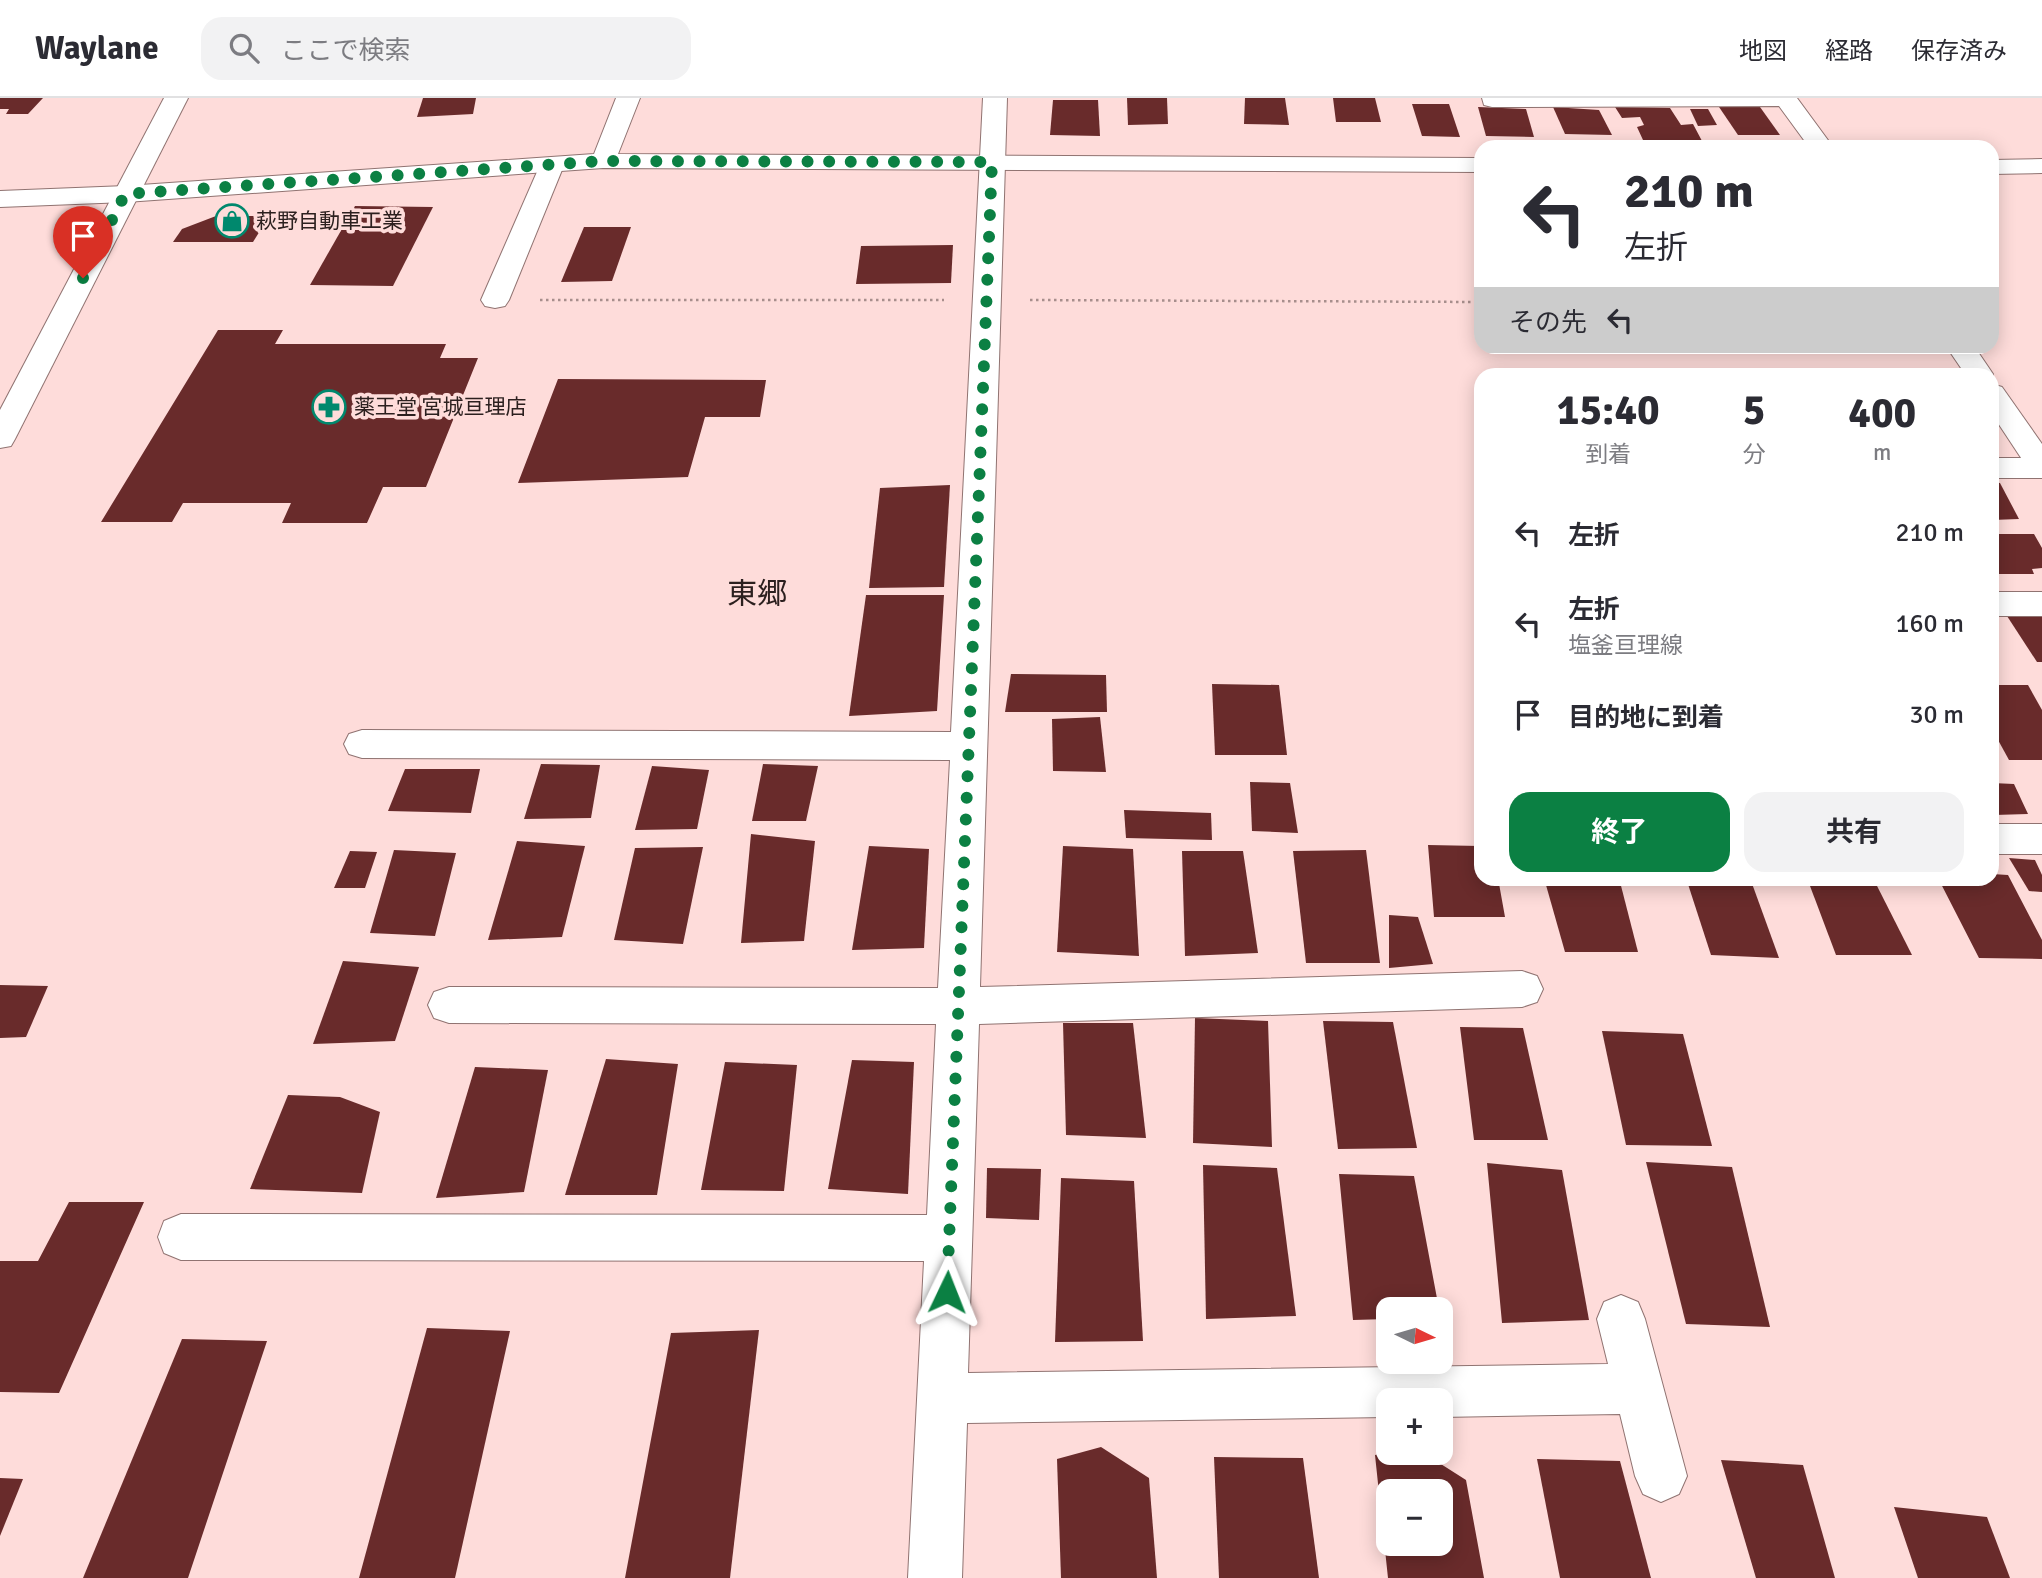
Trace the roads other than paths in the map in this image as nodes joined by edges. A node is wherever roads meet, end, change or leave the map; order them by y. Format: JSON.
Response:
{"nodes":[{"id":1,"x":176,"y":98,"type":"edge"},
{"id":2,"x":628,"y":98,"type":"edge"},
{"id":3,"x":995,"y":98,"type":"edge"},
{"id":4,"x":1785,"y":99,"type":"edge"},
{"id":5,"x":1492,"y":100,"type":"dead end"},
{"id":6,"x":1816,"y":140,"type":"edge"},
{"id":7,"x":603,"y":161,"type":"junction"},
{"id":8,"x":992,"y":162,"type":"junction"},
{"id":9,"x":1474,"y":164,"type":"edge"},
{"id":10,"x":552,"y":165,"type":"junction"},
{"id":11,"x":2042,"y":166,"type":"edge"},
{"id":12,"x":1999,"y":167,"type":"edge"},
{"id":13,"x":125,"y":194,"type":"junction"},
{"id":14,"x":0,"y":199,"type":"edge"},
{"id":15,"x":495,"y":300,"type":"road end"},
{"id":16,"x":1999,"y":403,"type":"edge"},
{"id":17,"x":0,"y":439,"type":"edge"},
{"id":18,"x":2042,"y":467,"type":"edge"},
{"id":19,"x":1999,"y":468,"type":"edge"},
{"id":20,"x":1999,"y":604,"type":"edge"},
{"id":21,"x":2042,"y":604,"type":"edge"},
{"id":22,"x":362,"y":744,"type":"dead end"},
{"id":23,"x":969,"y":746,"type":"junction"},
{"id":24,"x":1999,"y":839,"type":"edge"},
{"id":25,"x":2042,"y":839,"type":"edge"},
{"id":26,"x":1522,"y":989,"type":"dead end"},
{"id":27,"x":449,"y":1005,"type":"dead end"},
{"id":28,"x":958,"y":1006,"type":"junction"},
{"id":29,"x":181,"y":1237,"type":"dead end"},
{"id":30,"x":948,"y":1238,"type":"junction"},
{"id":31,"x":1621,"y":1319,"type":"dead end"},
{"id":32,"x":1639,"y":1390,"type":"junction"},
{"id":33,"x":943,"y":1398,"type":"junction"},
{"id":34,"x":1661,"y":1476,"type":"dead end"},
{"id":35,"x":935,"y":1578,"type":"edge"}],
"edges":[{"from":1,"to":13,"type":"street"},
{"from":2,"to":7,"type":"street"},
{"from":3,"to":8,"type":"street"},
{"from":4,"to":5,"type":"street"},
{"from":4,"to":6,"type":"street"},
{"from":7,"to":8,"type":"street"},
{"from":7,"to":10,"type":"street"},
{"from":8,"to":9,"type":"street"},
{"from":8,"to":23,"type":"street"},
{"from":10,"to":13,"type":"street"},
{"from":10,"to":15,"type":"street"},
{"from":11,"to":12,"type":"street"},
{"from":13,"to":14,"type":"street"},
{"from":13,"to":17,"type":"street"},
{"from":16,"to":18,"type":"street"},
{"from":18,"to":19,"type":"street"},
{"from":20,"to":21,"type":"street"},
{"from":22,"to":23,"type":"street"},
{"from":23,"to":28,"type":"street"},
{"from":24,"to":25,"type":"street"},
{"from":26,"to":28,"type":"street"},
{"from":27,"to":28,"type":"street"},
{"from":28,"to":30,"type":"street"},
{"from":29,"to":30,"type":"street"},
{"from":30,"to":33,"type":"street"},
{"from":31,"to":32,"type":"street"},
{"from":32,"to":33,"type":"street"},
{"from":32,"to":34,"type":"street"},
{"from":33,"to":35,"type":"street"}]}
